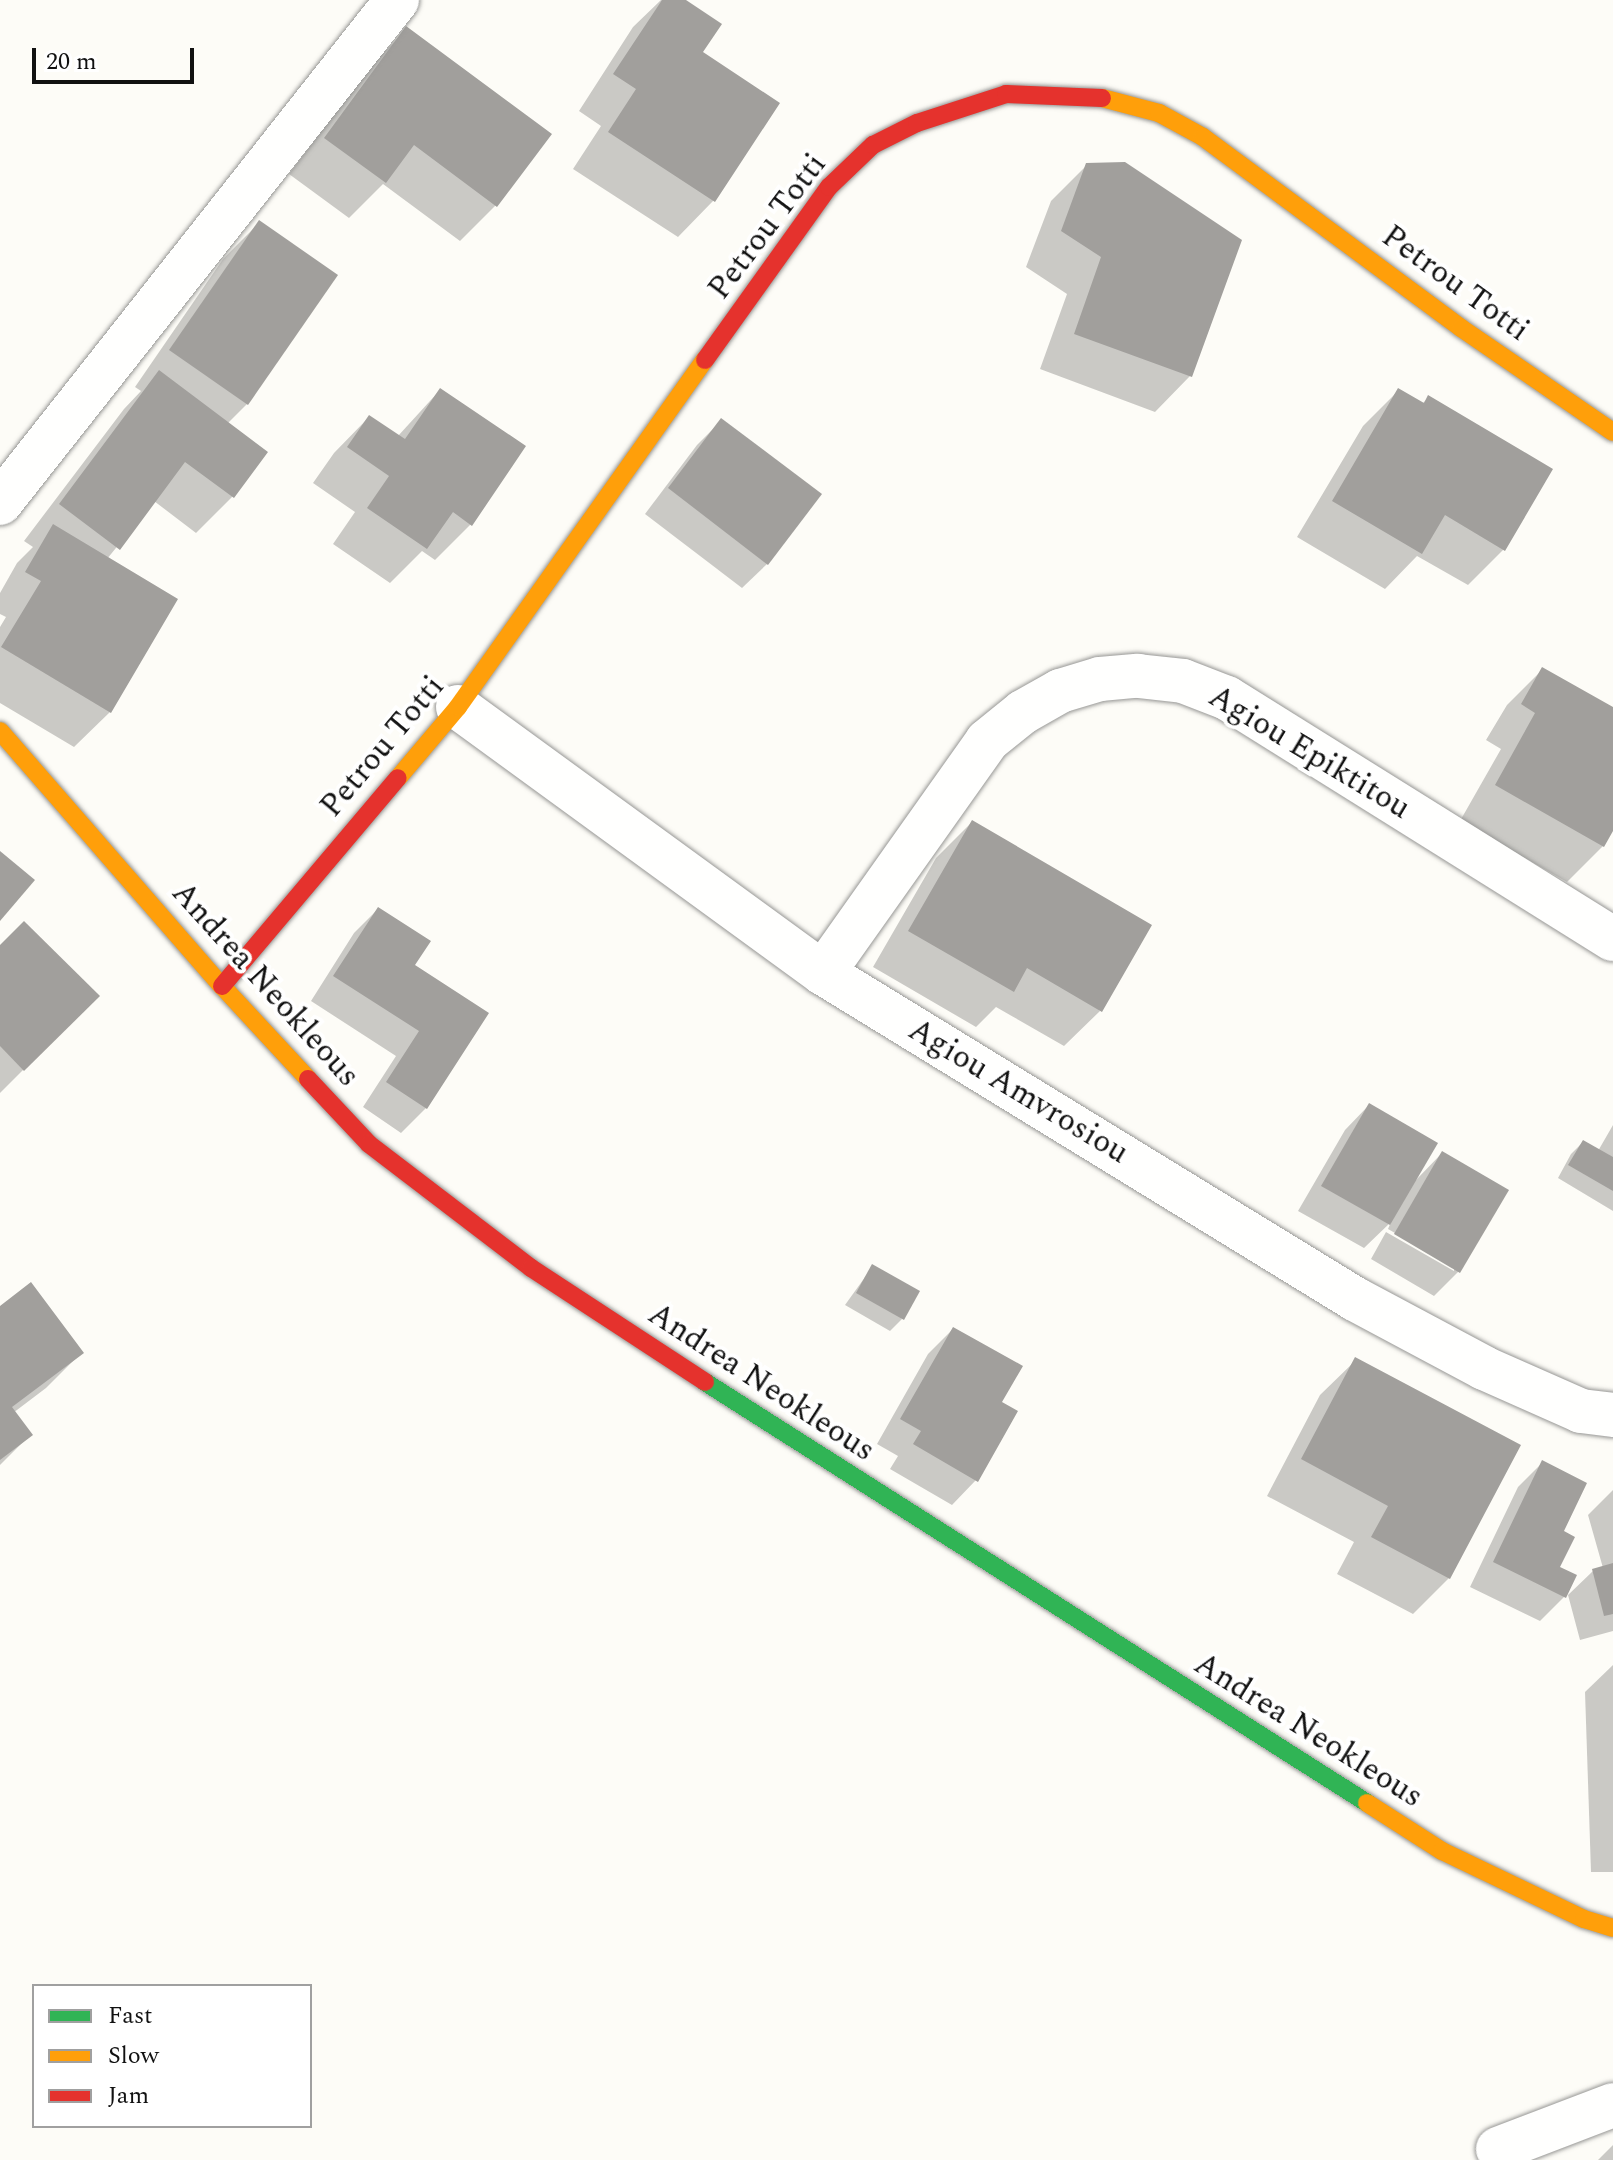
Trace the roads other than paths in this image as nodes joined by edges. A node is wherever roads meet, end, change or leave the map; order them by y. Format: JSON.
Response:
{"nodes":[{"id":1,"x":397,"y":0,"type":"edge"},
{"id":2,"x":1613,"y":432,"type":"edge"},
{"id":3,"x":0,"y":503,"type":"edge"},
{"id":4,"x":458,"y":707,"type":"junction"},
{"id":5,"x":0,"y":731,"type":"edge"},
{"id":6,"x":1613,"y":939,"type":"edge"},
{"id":7,"x":823,"y":973,"type":"junction"},
{"id":8,"x":222,"y":986,"type":"junction"},
{"id":9,"x":1613,"y":1415,"type":"edge"},
{"id":10,"x":1613,"y":1928,"type":"edge"},
{"id":11,"x":1613,"y":2105,"type":"edge"},
{"id":12,"x":1498,"y":2149,"type":"dead end"}],
"edges":[{"from":1,"to":3,"type":"street"},
{"from":2,"to":4,"type":"street","name":"Petrou Totti"},
{"from":4,"to":7,"type":"street","name":"Agiou Amvrosiou"},
{"from":4,"to":8,"type":"street","name":"Petrou Totti"},
{"from":5,"to":8,"type":"street","name":"Andrea Neokleous"},
{"from":6,"to":7,"type":"street","name":"Agiou Epiktitou"},
{"from":7,"to":9,"type":"street","name":"Agiou Amvrosiou"},
{"from":8,"to":10,"type":"street","name":"Andrea Neokleous"},
{"from":11,"to":12,"type":"street"}]}
